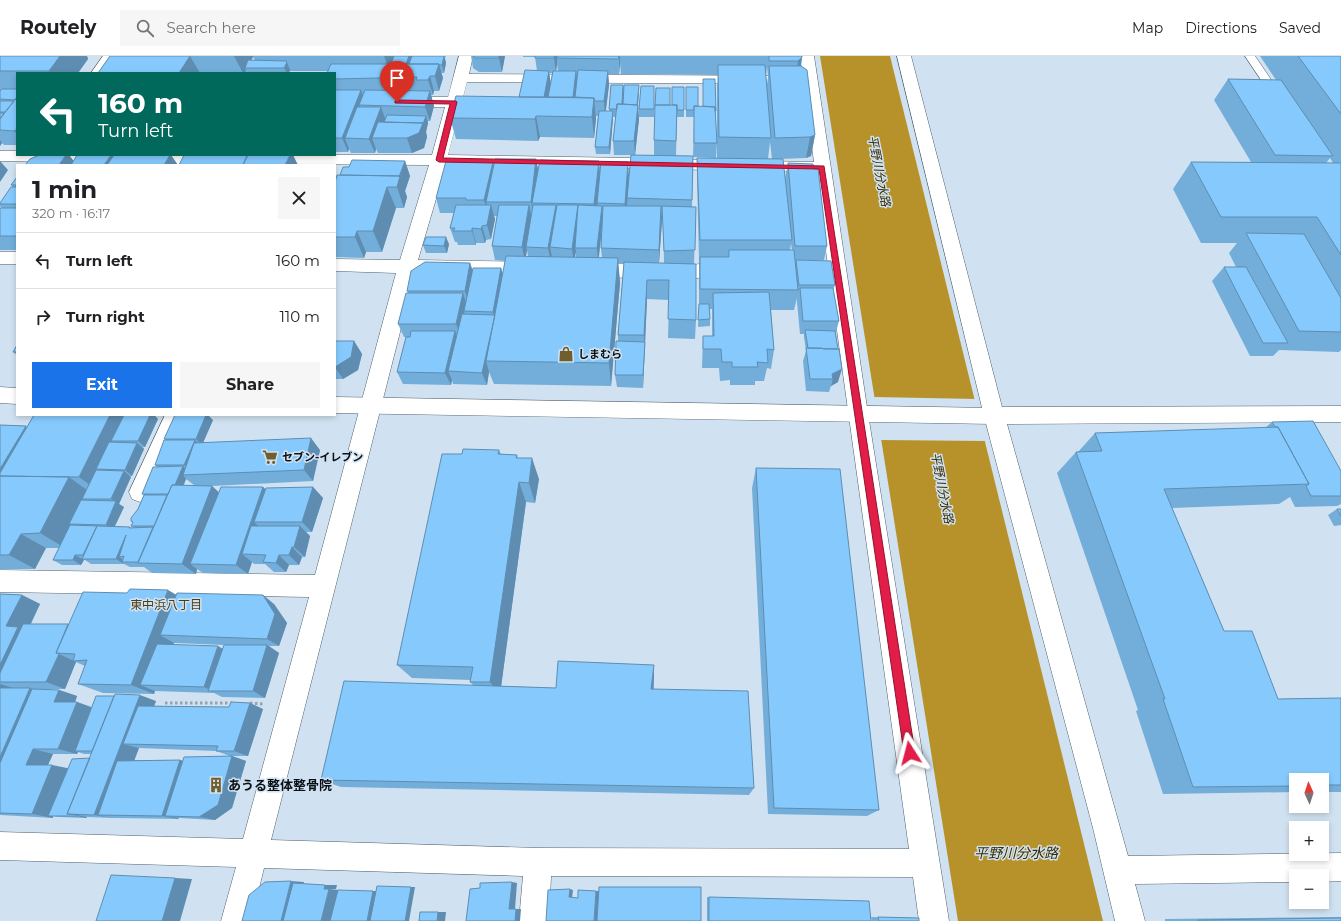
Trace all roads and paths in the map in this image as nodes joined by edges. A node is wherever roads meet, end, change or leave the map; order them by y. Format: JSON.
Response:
{"nodes":[{"id":1,"x":110,"y":56,"type":"edge"},
{"id":2,"x":466,"y":56,"type":"edge"},
{"id":3,"x":807,"y":56,"type":"edge"},
{"id":4,"x":904,"y":56,"type":"edge"},
{"id":5,"x":1250,"y":56,"type":"edge"},
{"id":6,"x":99,"y":72,"type":"edge"},
{"id":7,"x":460,"y":78,"type":"junction"},
{"id":8,"x":811,"y":80,"type":"junction"},
{"id":9,"x":385,"y":102,"type":"edge"},
{"id":10,"x":454,"y":102,"type":"junction"},
{"id":11,"x":1285,"y":106,"type":"edge"},
{"id":12,"x":0,"y":156,"type":"edge"},
{"id":13,"x":36,"y":159,"type":"edge"},
{"id":14,"x":228,"y":159,"type":"edge"},
{"id":15,"x":251,"y":159,"type":"edge"},
{"id":16,"x":439,"y":160,"type":"junction"},
{"id":17,"x":195,"y":162,"type":"edge"},
{"id":18,"x":822,"y":167,"type":"junction"},
{"id":19,"x":0,"y":258,"type":"edge"},
{"id":20,"x":16,"y":258,"type":"edge"},
{"id":21,"x":336,"y":265,"type":"edge"},
{"id":22,"x":749,"y":266,"type":"edge"},
{"id":23,"x":407,"y":267,"type":"junction"},
{"id":24,"x":549,"y":269,"type":"edge"},
{"id":25,"x":573,"y":270,"type":"edge"},
{"id":26,"x":0,"y":395,"type":"edge"},
{"id":27,"x":16,"y":396,"type":"edge"},
{"id":28,"x":336,"y":405,"type":"edge"},
{"id":29,"x":370,"y":406,"type":"junction"},
{"id":30,"x":1341,"y":414,"type":"edge"},
{"id":31,"x":866,"y":415,"type":"junction"},
{"id":32,"x":174,"y":416,"type":"edge"},
{"id":33,"x":989,"y":416,"type":"junction"},
{"id":34,"x":140,"y":492,"type":"dead end"},
{"id":35,"x":0,"y":582,"type":"edge"},
{"id":36,"x":324,"y":586,"type":"junction"},
{"id":37,"x":165,"y":703,"type":"dead end"},
{"id":38,"x":237,"y":703,"type":"edge"},
{"id":39,"x":245,"y":704,"type":"edge"},
{"id":40,"x":293,"y":704,"type":"junction"},
{"id":41,"x":0,"y":846,"type":"edge"},
{"id":42,"x":254,"y":853,"type":"junction"},
{"id":43,"x":538,"y":862,"type":"junction"},
{"id":44,"x":925,"y":863,"type":"junction"},
{"id":45,"x":1341,"y":867,"type":"edge"},
{"id":46,"x":1117,"y":870,"type":"junction"},
{"id":47,"x":236,"y":921,"type":"edge"},
{"id":48,"x":534,"y":921,"type":"edge"},
{"id":49,"x":934,"y":921,"type":"edge"},
{"id":50,"x":1130,"y":921,"type":"edge"}],
"edges":[{"from":1,"to":6,"type":"street"},
{"from":2,"to":7,"type":"street"},
{"from":3,"to":8,"type":"street"},
{"from":4,"to":33,"type":"street"},
{"from":5,"to":11,"type":"lane"},
{"from":7,"to":8,"type":"street"},
{"from":7,"to":10,"type":"street"},
{"from":8,"to":18,"type":"street"},
{"from":9,"to":10,"type":"street"},
{"from":10,"to":16,"type":"street"},
{"from":12,"to":13,"type":"street"},
{"from":13,"to":17,"type":"street"},
{"from":14,"to":17,"type":"street"},
{"from":15,"to":16,"type":"street"},
{"from":16,"to":18,"type":"street"},
{"from":16,"to":23,"type":"street"},
{"from":18,"to":31,"type":"street"},
{"from":19,"to":20,"type":"street"},
{"from":21,"to":23,"type":"street"},
{"from":22,"to":25,"type":"street"},
{"from":23,"to":24,"type":"street"},
{"from":23,"to":29,"type":"street"},
{"from":26,"to":27,"type":"street"},
{"from":28,"to":29,"type":"street"},
{"from":29,"to":31,"type":"street"},
{"from":29,"to":36,"type":"street"},
{"from":30,"to":33,"type":"street"},
{"from":31,"to":33,"type":"street"},
{"from":31,"to":44,"type":"street"},
{"from":32,"to":34,"type":"street"},
{"from":33,"to":46,"type":"street"},
{"from":35,"to":36,"type":"street"},
{"from":36,"to":40,"type":"street"},
{"from":37,"to":38,"type":"path"},
{"from":39,"to":40,"type":"path"},
{"from":40,"to":42,"type":"street"},
{"from":41,"to":42,"type":"street"},
{"from":42,"to":43,"type":"street"},
{"from":42,"to":47,"type":"street"},
{"from":43,"to":44,"type":"street"},
{"from":43,"to":48,"type":"street"},
{"from":44,"to":49,"type":"street"},
{"from":45,"to":46,"type":"street"},
{"from":46,"to":50,"type":"street"}]}
